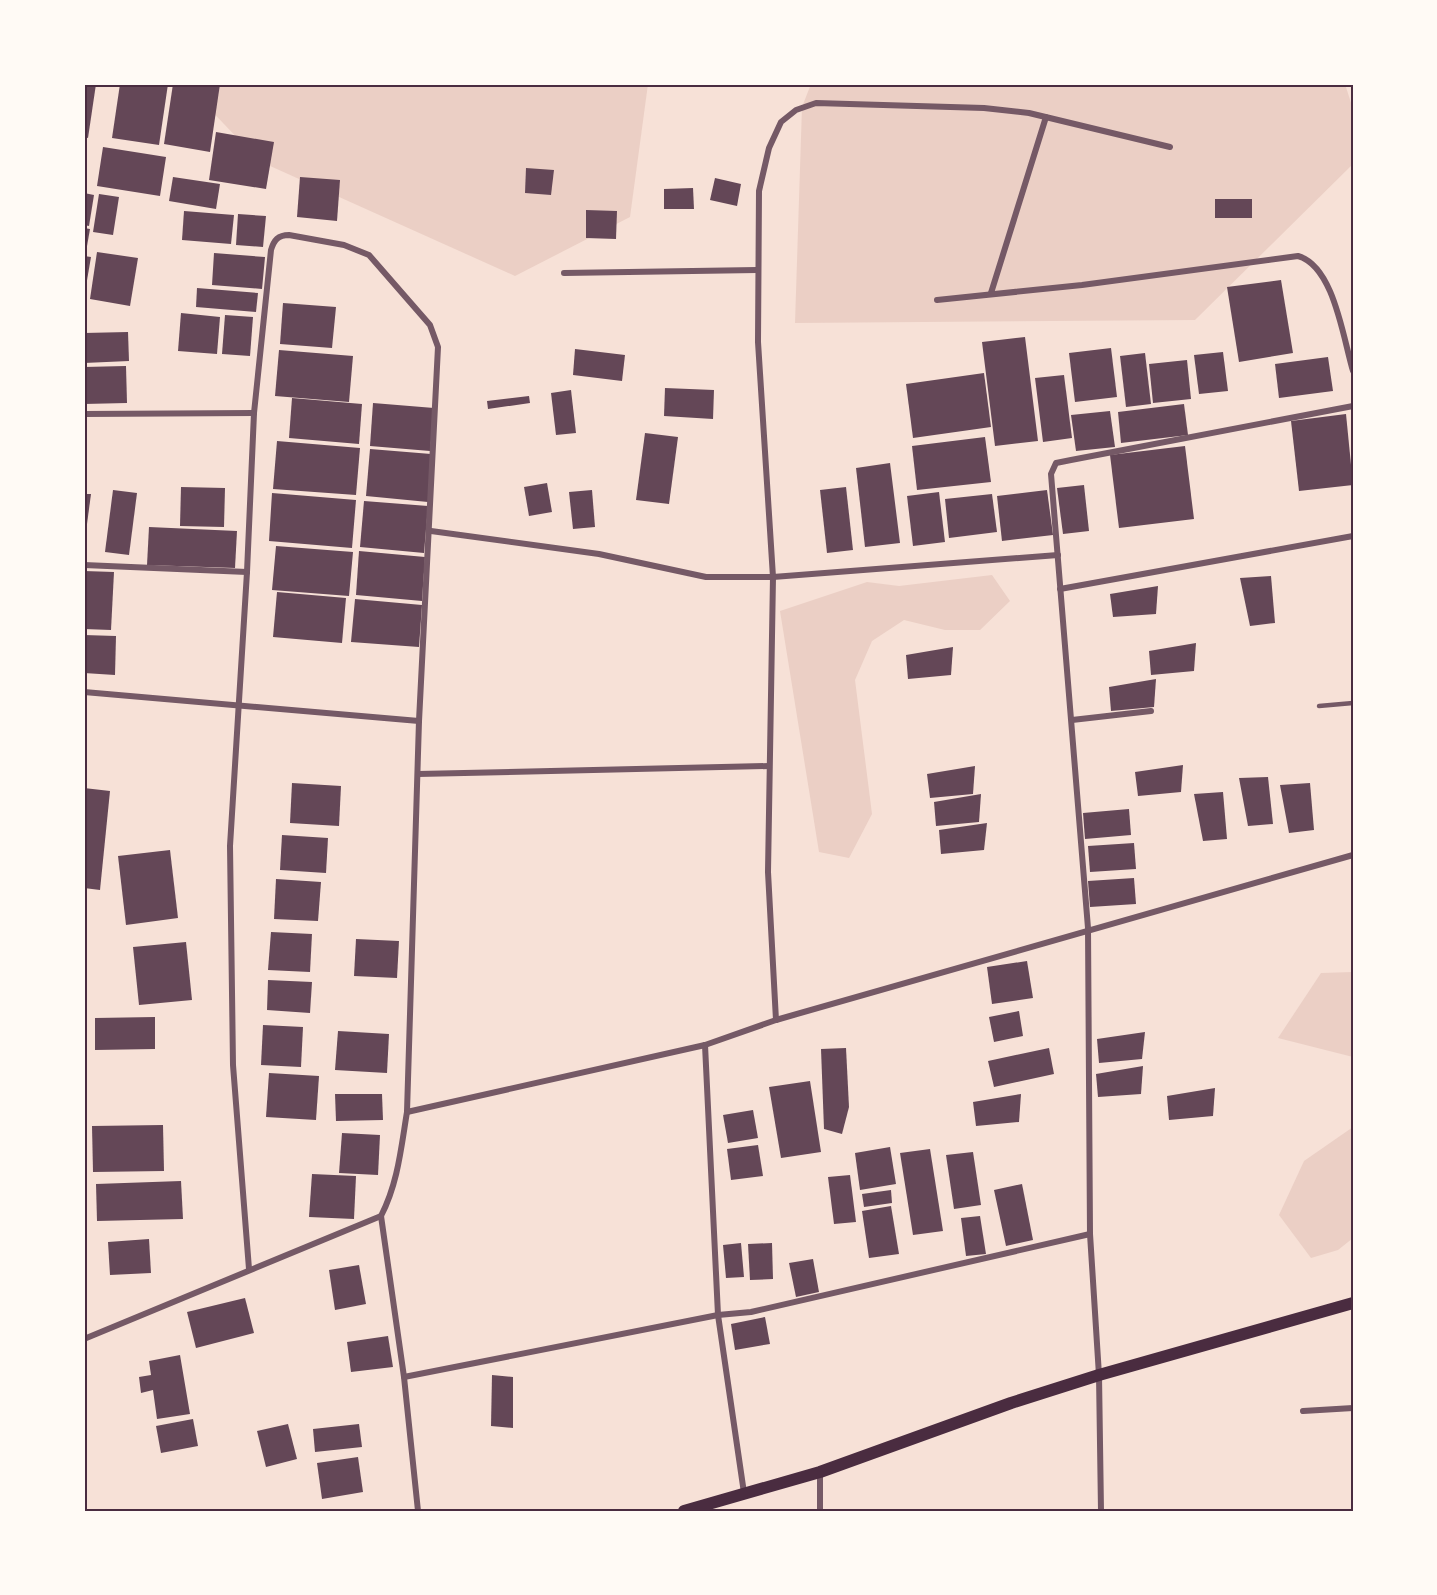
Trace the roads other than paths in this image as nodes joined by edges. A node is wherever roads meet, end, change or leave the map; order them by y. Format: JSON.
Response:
{"nodes":[{"id":1,"x":1046,"y":117,"type":"junction"},
{"id":2,"x":1170,"y":147,"type":"dead end"},
{"id":3,"x":757,"y":270,"type":"junction"},
{"id":4,"x":564,"y":273,"type":"dead end"},
{"id":5,"x":992,"y":293,"type":"junction"},
{"id":6,"x":937,"y":300,"type":"dead end"},
{"id":7,"x":1353,"y":371,"type":"edge"},
{"id":8,"x":1353,"y":406,"type":"edge"},
{"id":9,"x":254,"y":413,"type":"junction"},
{"id":10,"x":84,"y":414,"type":"edge"},
{"id":11,"x":431,"y":531,"type":"junction"},
{"id":12,"x":1353,"y":536,"type":"edge"},
{"id":13,"x":1058,"y":555,"type":"junction"},
{"id":14,"x":84,"y":564,"type":"edge"},
{"id":15,"x":247,"y":572,"type":"junction"},
{"id":16,"x":773,"y":577,"type":"junction"},
{"id":17,"x":1060,"y":589,"type":"junction"},
{"id":18,"x":84,"y":692,"type":"edge"},
{"id":19,"x":1353,"y":703,"type":"edge"},
{"id":20,"x":240,"y":704,"type":"junction"},
{"id":21,"x":1319,"y":706,"type":"dead end"},
{"id":22,"x":1151,"y":711,"type":"dead end"},
{"id":23,"x":1072,"y":720,"type":"junction"},
{"id":24,"x":419,"y":721,"type":"junction"},
{"id":25,"x":769,"y":766,"type":"junction"},
{"id":26,"x":418,"y":774,"type":"junction"},
{"id":27,"x":1353,"y":855,"type":"edge"},
{"id":28,"x":1088,"y":928,"type":"junction"},
{"id":29,"x":776,"y":1020,"type":"junction"},
{"id":30,"x":705,"y":1045,"type":"junction"},
{"id":31,"x":407,"y":1112,"type":"junction"},
{"id":32,"x":381,"y":1216,"type":"junction"},
{"id":33,"x":1090,"y":1234,"type":"junction"},
{"id":34,"x":249,"y":1269,"type":"junction"},
{"id":35,"x":1353,"y":1303,"type":"edge"},
{"id":36,"x":718,"y":1316,"type":"junction"},
{"id":37,"x":84,"y":1339,"type":"edge"},
{"id":38,"x":1099,"y":1375,"type":"junction"},
{"id":39,"x":404,"y":1377,"type":"junction"},
{"id":40,"x":1353,"y":1408,"type":"edge"},
{"id":41,"x":1303,"y":1411,"type":"dead end"},
{"id":42,"x":820,"y":1472,"type":"junction"},
{"id":43,"x":744,"y":1493,"type":"junction"},
{"id":44,"x":418,"y":1511,"type":"edge"},
{"id":45,"x":684,"y":1511,"type":"edge"},
{"id":46,"x":820,"y":1511,"type":"edge"},
{"id":47,"x":1101,"y":1511,"type":"edge"}],
"edges":[{"from":1,"to":2,"type":"street"},
{"from":1,"to":3,"type":"street"},
{"from":1,"to":5,"type":"street"},
{"from":3,"to":4,"type":"street"},
{"from":3,"to":16,"type":"street"},
{"from":5,"to":6,"type":"street"},
{"from":5,"to":7,"type":"street"},
{"from":8,"to":13,"type":"street"},
{"from":9,"to":10,"type":"street"},
{"from":9,"to":11,"type":"street"},
{"from":9,"to":15,"type":"street"},
{"from":11,"to":16,"type":"street"},
{"from":11,"to":24,"type":"street"},
{"from":12,"to":17,"type":"street"},
{"from":13,"to":16,"type":"street"},
{"from":13,"to":17,"type":"street"},
{"from":14,"to":15,"type":"street"},
{"from":15,"to":20,"type":"street"},
{"from":16,"to":25,"type":"street"},
{"from":17,"to":23,"type":"street"},
{"from":18,"to":20,"type":"street"},
{"from":19,"to":21,"type":"lane"},
{"from":20,"to":24,"type":"street"},
{"from":20,"to":34,"type":"street"},
{"from":22,"to":23,"type":"street"},
{"from":23,"to":28,"type":"street"},
{"from":24,"to":26,"type":"street"},
{"from":25,"to":26,"type":"street"},
{"from":25,"to":29,"type":"street"},
{"from":26,"to":31,"type":"street"},
{"from":27,"to":28,"type":"street"},
{"from":28,"to":29,"type":"street"},
{"from":28,"to":33,"type":"street"},
{"from":29,"to":30,"type":"street"},
{"from":30,"to":31,"type":"street"},
{"from":30,"to":36,"type":"street"},
{"from":31,"to":32,"type":"street"},
{"from":32,"to":34,"type":"street"},
{"from":32,"to":39,"type":"street"},
{"from":33,"to":36,"type":"street"},
{"from":33,"to":38,"type":"street"},
{"from":34,"to":37,"type":"street"},
{"from":35,"to":38,"type":"main road"},
{"from":36,"to":39,"type":"street"},
{"from":36,"to":43,"type":"street"},
{"from":38,"to":42,"type":"main road"},
{"from":38,"to":47,"type":"street"},
{"from":39,"to":44,"type":"street"},
{"from":40,"to":41,"type":"street"},
{"from":42,"to":43,"type":"main road"},
{"from":42,"to":46,"type":"street"},
{"from":43,"to":45,"type":"main road"}]}
